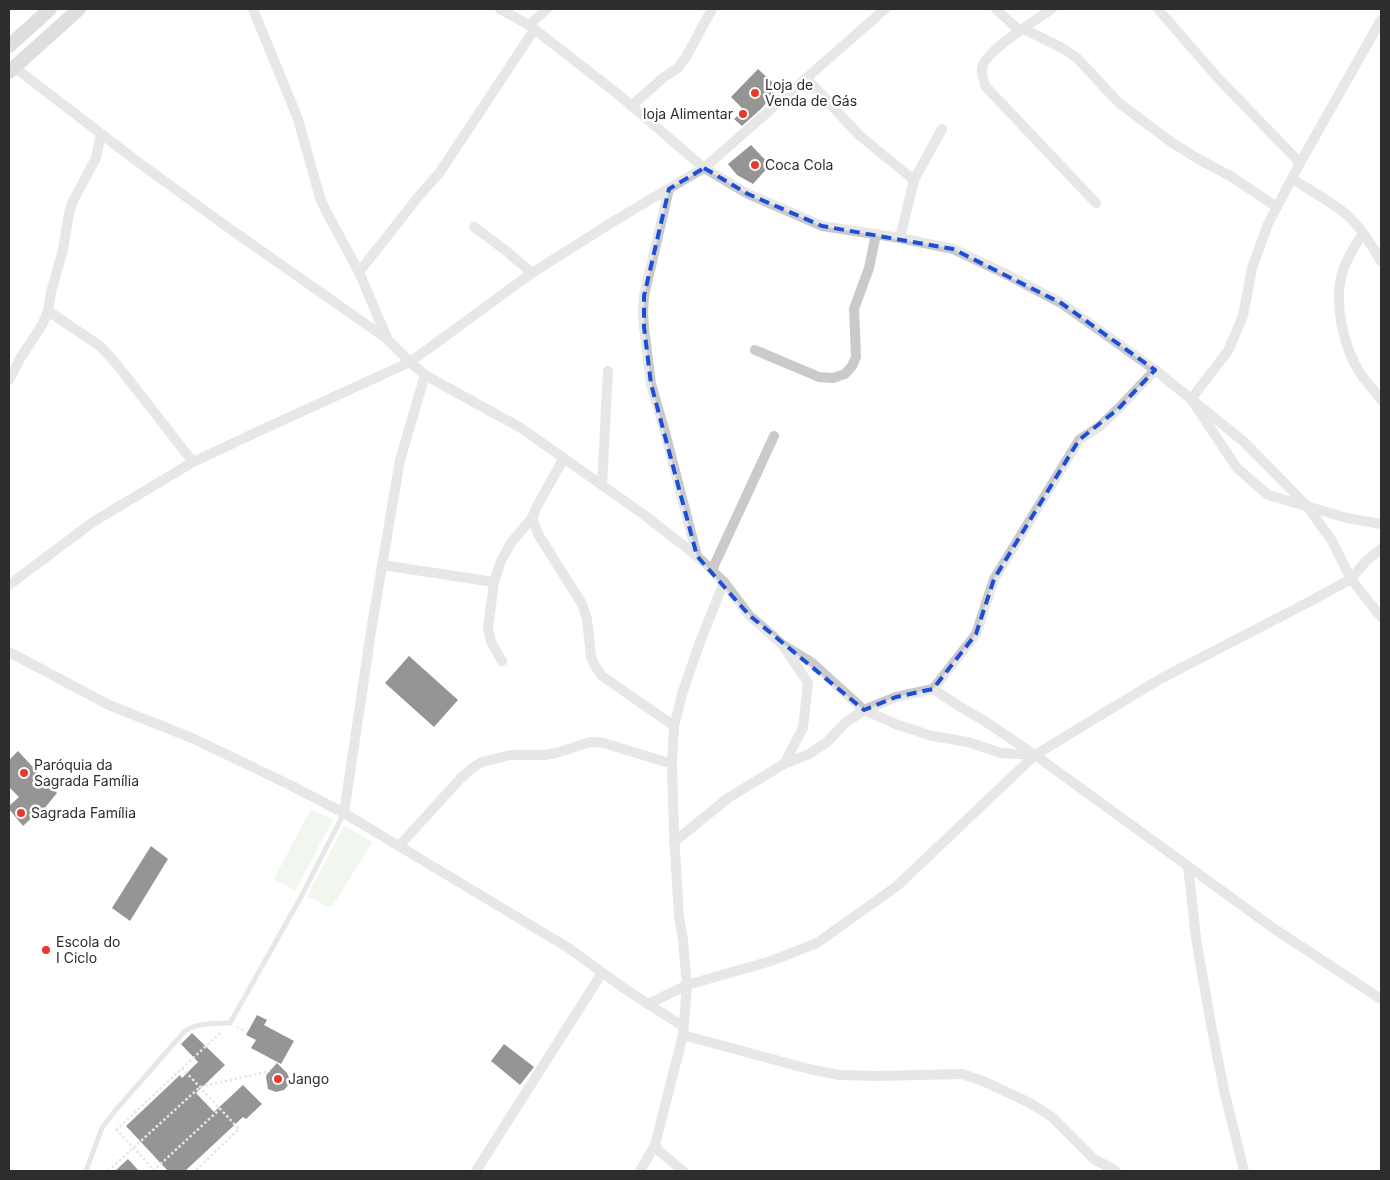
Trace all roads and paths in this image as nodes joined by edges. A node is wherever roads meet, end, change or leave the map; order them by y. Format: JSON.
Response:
{"nodes":[{"id":1,"x":50,"y":9,"type":"edge"},
{"id":2,"x":79,"y":9,"type":"edge"},
{"id":3,"x":253,"y":9,"type":"edge"},
{"id":4,"x":500,"y":9,"type":"edge"},
{"id":5,"x":547,"y":9,"type":"edge"},
{"id":6,"x":712,"y":9,"type":"edge"},
{"id":7,"x":885,"y":9,"type":"edge"},
{"id":8,"x":996,"y":9,"type":"edge"},
{"id":9,"x":1052,"y":9,"type":"edge"},
{"id":10,"x":1158,"y":9,"type":"edge"},
{"id":11,"x":1381,"y":20,"type":"edge"},
{"id":12,"x":532,"y":28,"type":"junction"},
{"id":13,"x":1022,"y":30,"type":"junction"},
{"id":14,"x":9,"y":46,"type":"edge"},
{"id":15,"x":11,"y":70,"type":"edge"},
{"id":16,"x":806,"y":78,"type":"junction"},
{"id":17,"x":631,"y":106,"type":"junction"},
{"id":18,"x":942,"y":129,"type":"dead end"},
{"id":19,"x":102,"y":134,"type":"junction"},
{"id":20,"x":1300,"y":163,"type":"junction"},
{"id":21,"x":704,"y":168,"type":"junction"},
{"id":22,"x":1292,"y":179,"type":"junction"},
{"id":23,"x":914,"y":180,"type":"junction"},
{"id":24,"x":669,"y":189,"type":"junction"},
{"id":25,"x":1096,"y":203,"type":"dead end"},
{"id":26,"x":1277,"y":206,"type":"junction"},
{"id":27,"x":474,"y":227,"type":"dead end"},
{"id":28,"x":1363,"y":233,"type":"junction"},
{"id":29,"x":876,"y":234,"type":"junction"},
{"id":30,"x":900,"y":238,"type":"junction"},
{"id":31,"x":1381,"y":261,"type":"edge"},
{"id":32,"x":359,"y":272,"type":"junction"},
{"id":33,"x":532,"y":274,"type":"junction"},
{"id":34,"x":48,"y":311,"type":"junction"},
{"id":35,"x":387,"y":339,"type":"junction"},
{"id":36,"x":755,"y":350,"type":"dead end"},
{"id":37,"x":410,"y":362,"type":"junction"},
{"id":38,"x":1155,"y":370,"type":"junction"},
{"id":39,"x":608,"y":371,"type":"dead end"},
{"id":40,"x":425,"y":374,"type":"junction"},
{"id":41,"x":9,"y":380,"type":"edge"},
{"id":42,"x":1191,"y":399,"type":"junction"},
{"id":43,"x":1381,"y":400,"type":"edge"},
{"id":44,"x":774,"y":436,"type":"dead end"},
{"id":45,"x":564,"y":458,"type":"junction"},
{"id":46,"x":194,"y":462,"type":"junction"},
{"id":47,"x":602,"y":485,"type":"junction"},
{"id":48,"x":1307,"y":506,"type":"junction"},
{"id":49,"x":532,"y":518,"type":"junction"},
{"id":50,"x":1380,"y":523,"type":"edge"},
{"id":51,"x":1381,"y":549,"type":"edge"},
{"id":52,"x":697,"y":556,"type":"junction"},
{"id":53,"x":382,"y":565,"type":"junction"},
{"id":54,"x":712,"y":570,"type":"junction"},
{"id":55,"x":1351,"y":579,"type":"junction"},
{"id":56,"x":494,"y":582,"type":"junction"},
{"id":57,"x":724,"y":582,"type":"junction"},
{"id":58,"x":9,"y":585,"type":"edge"},
{"id":59,"x":1381,"y":617,"type":"edge"},
{"id":60,"x":783,"y":645,"type":"junction"},
{"id":61,"x":9,"y":652,"type":"edge"},
{"id":62,"x":502,"y":661,"type":"dead end"},
{"id":63,"x":933,"y":689,"type":"junction"},
{"id":64,"x":864,"y":710,"type":"junction"},
{"id":65,"x":674,"y":726,"type":"junction"},
{"id":66,"x":1035,"y":755,"type":"junction"},
{"id":67,"x":672,"y":764,"type":"junction"},
{"id":68,"x":784,"y":764,"type":"junction"},
{"id":69,"x":344,"y":813,"type":"junction"},
{"id":70,"x":674,"y":842,"type":"junction"},
{"id":71,"x":399,"y":846,"type":"junction"},
{"id":72,"x":1188,"y":866,"type":"junction"},
{"id":73,"x":602,"y":974,"type":"junction"},
{"id":74,"x":687,"y":985,"type":"junction"},
{"id":75,"x":1381,"y":999,"type":"edge"},
{"id":76,"x":648,"y":1004,"type":"junction"},
{"id":77,"x":230,"y":1023,"type":"junction"},
{"id":78,"x":683,"y":1031,"type":"junction"},
{"id":79,"x":182,"y":1068,"type":"junction"},
{"id":80,"x":270,"y":1071,"type":"dead end"},
{"id":81,"x":200,"y":1087,"type":"junction"},
{"id":82,"x":220,"y":1109,"type":"junction"},
{"id":83,"x":108,"y":1121,"type":"junction"},
{"id":84,"x":116,"y":1130,"type":"junction"},
{"id":85,"x":655,"y":1145,"type":"junction"},
{"id":86,"x":133,"y":1148,"type":"junction"},
{"id":87,"x":86,"y":1171,"type":"edge"},
{"id":88,"x":108,"y":1171,"type":"edge"},
{"id":89,"x":154,"y":1171,"type":"edge"},
{"id":90,"x":195,"y":1171,"type":"edge"},
{"id":91,"x":476,"y":1171,"type":"edge"},
{"id":92,"x":640,"y":1171,"type":"edge"},
{"id":93,"x":684,"y":1171,"type":"edge"},
{"id":94,"x":1116,"y":1171,"type":"edge"},
{"id":95,"x":1244,"y":1171,"type":"edge"}],
"edges":[{"from":1,"to":14,"type":"street"},
{"from":2,"to":15,"type":"street"},
{"from":3,"to":32,"type":"street"},
{"from":4,"to":12,"type":"street"},
{"from":5,"to":12,"type":"street"},
{"from":6,"to":17,"type":"street"},
{"from":7,"to":16,"type":"street"},
{"from":8,"to":13,"type":"street"},
{"from":9,"to":13,"type":"street"},
{"from":10,"to":20,"type":"street"},
{"from":11,"to":20,"type":"street"},
{"from":12,"to":17,"type":"street"},
{"from":12,"to":32,"type":"street"},
{"from":13,"to":25,"type":"street"},
{"from":13,"to":26,"type":"street"},
{"from":15,"to":19,"type":"street"},
{"from":16,"to":21,"type":"street"},
{"from":16,"to":23,"type":"street"},
{"from":17,"to":21,"type":"street"},
{"from":18,"to":23,"type":"street"},
{"from":19,"to":34,"type":"street"},
{"from":19,"to":35,"type":"street"},
{"from":20,"to":22,"type":"street"},
{"from":21,"to":24,"type":"street"},
{"from":21,"to":29,"type":"street"},
{"from":22,"to":26,"type":"street"},
{"from":22,"to":28,"type":"street"},
{"from":23,"to":30,"type":"street"},
{"from":24,"to":33,"type":"street"},
{"from":24,"to":52,"type":"street"},
{"from":26,"to":42,"type":"street"},
{"from":27,"to":33,"type":"street"},
{"from":28,"to":31,"type":"street"},
{"from":28,"to":43,"type":"street"},
{"from":29,"to":30,"type":"street"},
{"from":29,"to":36,"type":"street"},
{"from":30,"to":38,"type":"street"},
{"from":32,"to":35,"type":"street"},
{"from":33,"to":37,"type":"street"},
{"from":34,"to":41,"type":"street"},
{"from":34,"to":46,"type":"street"},
{"from":35,"to":37,"type":"street"},
{"from":37,"to":40,"type":"street"},
{"from":37,"to":46,"type":"street"},
{"from":38,"to":42,"type":"street"},
{"from":38,"to":63,"type":"street"},
{"from":39,"to":47,"type":"street"},
{"from":40,"to":45,"type":"street"},
{"from":40,"to":53,"type":"street"},
{"from":42,"to":48,"type":"street"},
{"from":42,"to":48,"type":"street"},
{"from":44,"to":54,"type":"street"},
{"from":45,"to":47,"type":"street"},
{"from":45,"to":49,"type":"street"},
{"from":46,"to":58,"type":"street"},
{"from":47,"to":52,"type":"street"},
{"from":48,"to":50,"type":"street"},
{"from":48,"to":55,"type":"street"},
{"from":49,"to":56,"type":"street"},
{"from":49,"to":65,"type":"street"},
{"from":51,"to":55,"type":"street"},
{"from":52,"to":54,"type":"street"},
{"from":53,"to":56,"type":"street"},
{"from":53,"to":69,"type":"street"},
{"from":54,"to":57,"type":"street"},
{"from":55,"to":59,"type":"street"},
{"from":55,"to":66,"type":"street"},
{"from":56,"to":62,"type":"street"},
{"from":57,"to":60,"type":"street"},
{"from":57,"to":65,"type":"street"},
{"from":60,"to":64,"type":"street"},
{"from":60,"to":68,"type":"street"},
{"from":61,"to":69,"type":"street"},
{"from":63,"to":64,"type":"street"},
{"from":63,"to":66,"type":"street"},
{"from":64,"to":66,"type":"street"},
{"from":64,"to":68,"type":"street"},
{"from":65,"to":67,"type":"street"},
{"from":66,"to":72,"type":"street"},
{"from":66,"to":74,"type":"street"},
{"from":67,"to":70,"type":"street"},
{"from":67,"to":71,"type":"street"},
{"from":68,"to":70,"type":"street"},
{"from":69,"to":71,"type":"street"},
{"from":69,"to":77,"type":"lane"},
{"from":70,"to":74,"type":"street"},
{"from":71,"to":73,"type":"street"},
{"from":72,"to":75,"type":"street"},
{"from":72,"to":95,"type":"street"},
{"from":73,"to":76,"type":"street"},
{"from":73,"to":91,"type":"street"},
{"from":74,"to":76,"type":"street"},
{"from":74,"to":78,"type":"street"},
{"from":76,"to":78,"type":"street"},
{"from":77,"to":79,"type":"path"},
{"from":77,"to":83,"type":"lane"},
{"from":78,"to":85,"type":"street"},
{"from":78,"to":94,"type":"street"},
{"from":79,"to":81,"type":"path"},
{"from":79,"to":84,"type":"path"},
{"from":80,"to":81,"type":"path"},
{"from":81,"to":82,"type":"path"},
{"from":81,"to":86,"type":"path"},
{"from":82,"to":89,"type":"path"},
{"from":82,"to":90,"type":"path"},
{"from":83,"to":84,"type":"path"},
{"from":83,"to":87,"type":"lane"},
{"from":84,"to":86,"type":"path"},
{"from":85,"to":92,"type":"street"},
{"from":85,"to":93,"type":"street"},
{"from":86,"to":88,"type":"path"},
{"from":86,"to":89,"type":"path"}]}
